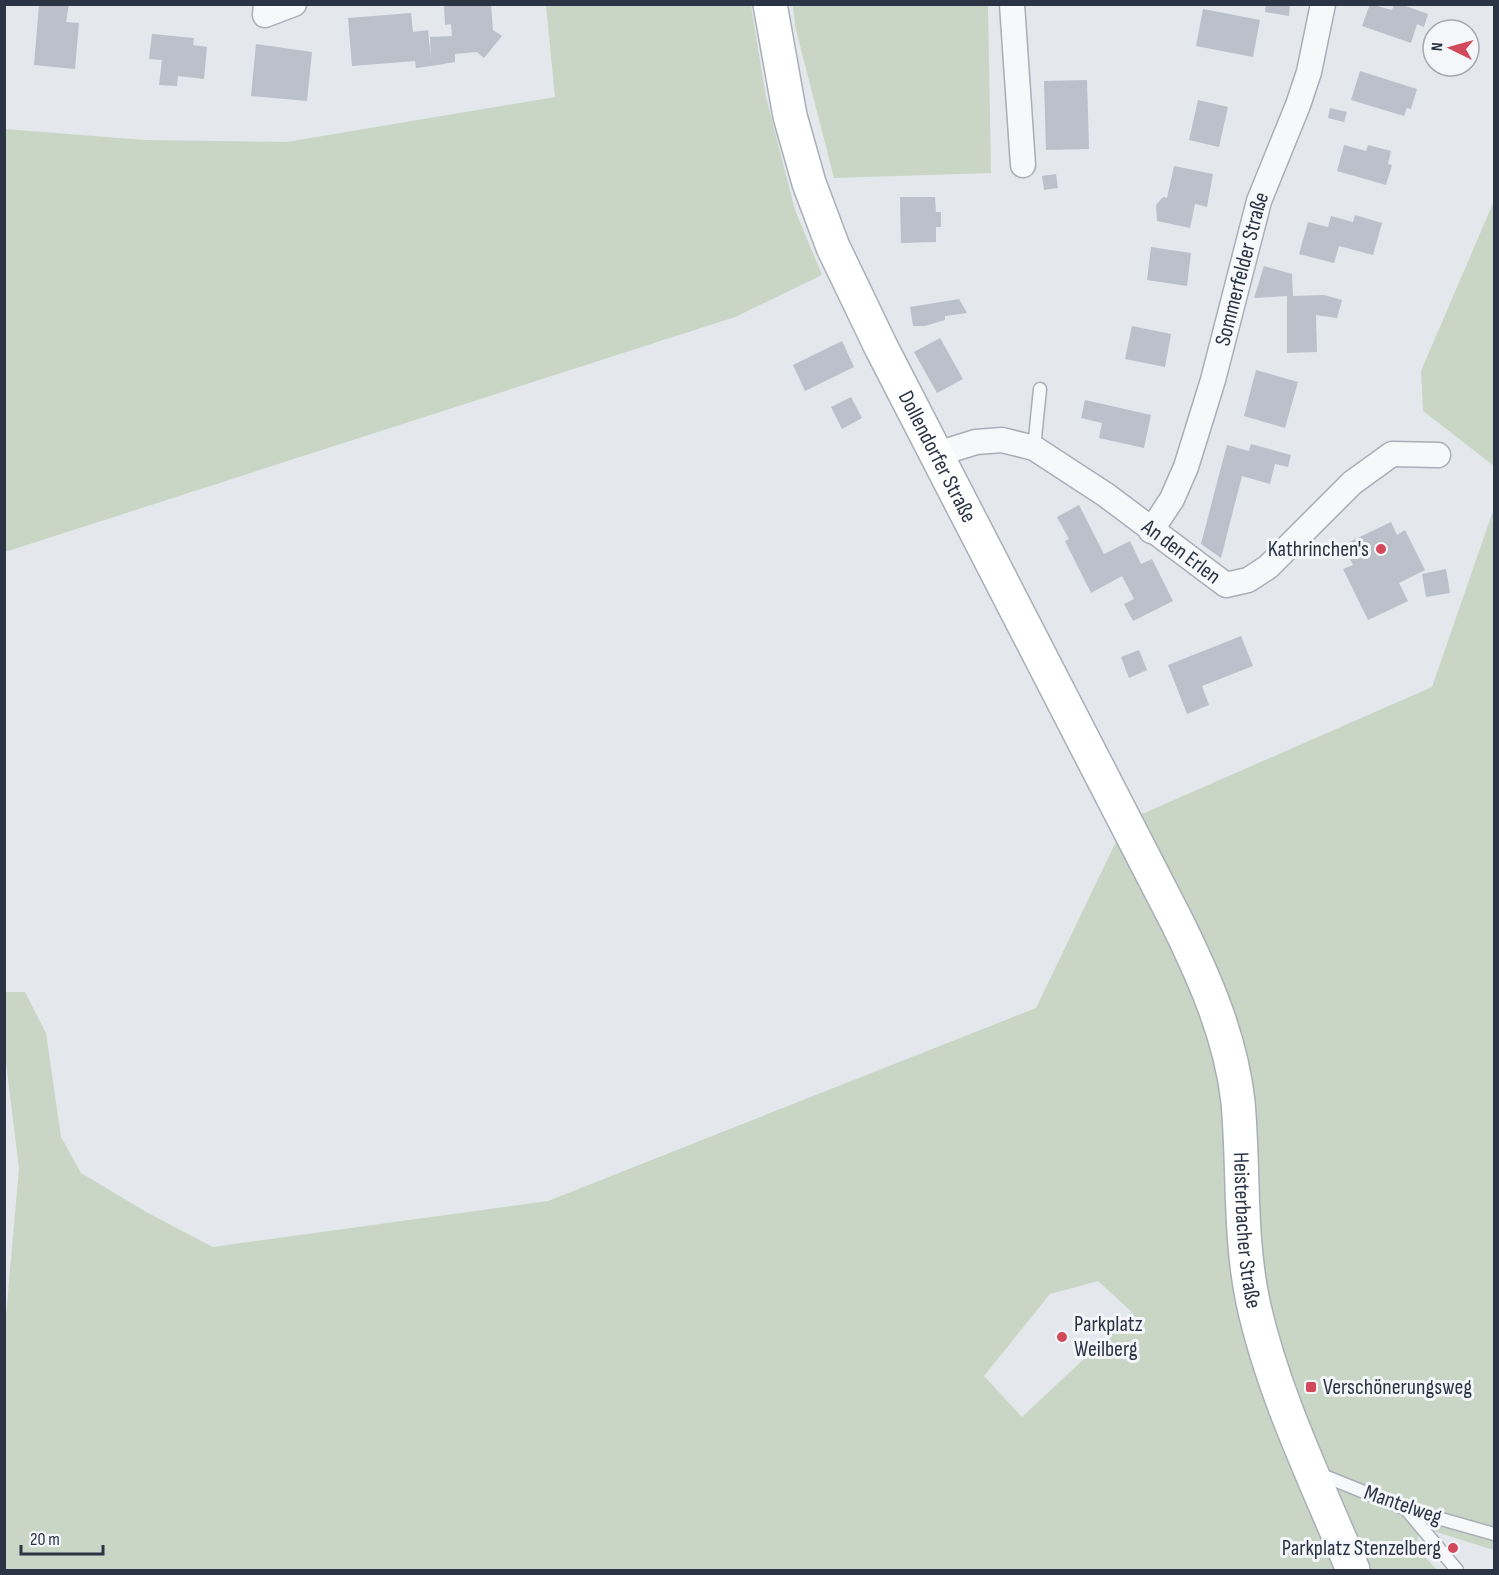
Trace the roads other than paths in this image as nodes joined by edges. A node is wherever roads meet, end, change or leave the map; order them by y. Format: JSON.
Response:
{"nodes":[{"id":1,"x":266,"y":4,"type":"edge"},
{"id":2,"x":294,"y":4,"type":"edge"},
{"id":3,"x":770,"y":4,"type":"edge"},
{"id":4,"x":1012,"y":4,"type":"edge"},
{"id":5,"x":1323,"y":4,"type":"edge"},
{"id":6,"x":1023,"y":165,"type":"dead end"},
{"id":7,"x":1041,"y":389,"type":"dead end"},
{"id":8,"x":1034,"y":448,"type":"junction"},
{"id":9,"x":937,"y":454,"type":"junction"},
{"id":10,"x":1438,"y":455,"type":"dead end"},
{"id":11,"x":1151,"y":531,"type":"junction"},
{"id":12,"x":1159,"y":888,"type":"joint"},
{"id":13,"x":1313,"y":1472,"type":"junction"},
{"id":14,"x":1406,"y":1509,"type":"junction"},
{"id":15,"x":1494,"y":1534,"type":"edge"},
{"id":16,"x":1353,"y":1570,"type":"edge"},
{"id":17,"x":1457,"y":1570,"type":"edge"}],
"edges":[{"from":1,"to":2,"type":"street"},
{"from":3,"to":9,"type":"main road","name":"Dollendorfer Straße"},
{"from":4,"to":6,"type":"street"},
{"from":5,"to":11,"type":"street","name":"Sommerfelder Straße"},
{"from":7,"to":8,"type":"lane"},
{"from":8,"to":9,"type":"street","name":"An den Erlen"},
{"from":8,"to":11,"type":"street","name":"An den Erlen"},
{"from":9,"to":12,"type":"main road","name":"Dollendorfer Straße"},
{"from":10,"to":11,"type":"street","name":"An den Erlen"},
{"from":12,"to":13,"type":"main road","name":"Heisterbacher Straße"},
{"from":13,"to":14,"type":"lane","name":"Mantelweg"},
{"from":13,"to":16,"type":"main road","name":"Heisterbacher Straße"},
{"from":14,"to":15,"type":"lane","name":"Mantelweg"},
{"from":14,"to":17,"type":"lane"}]}
